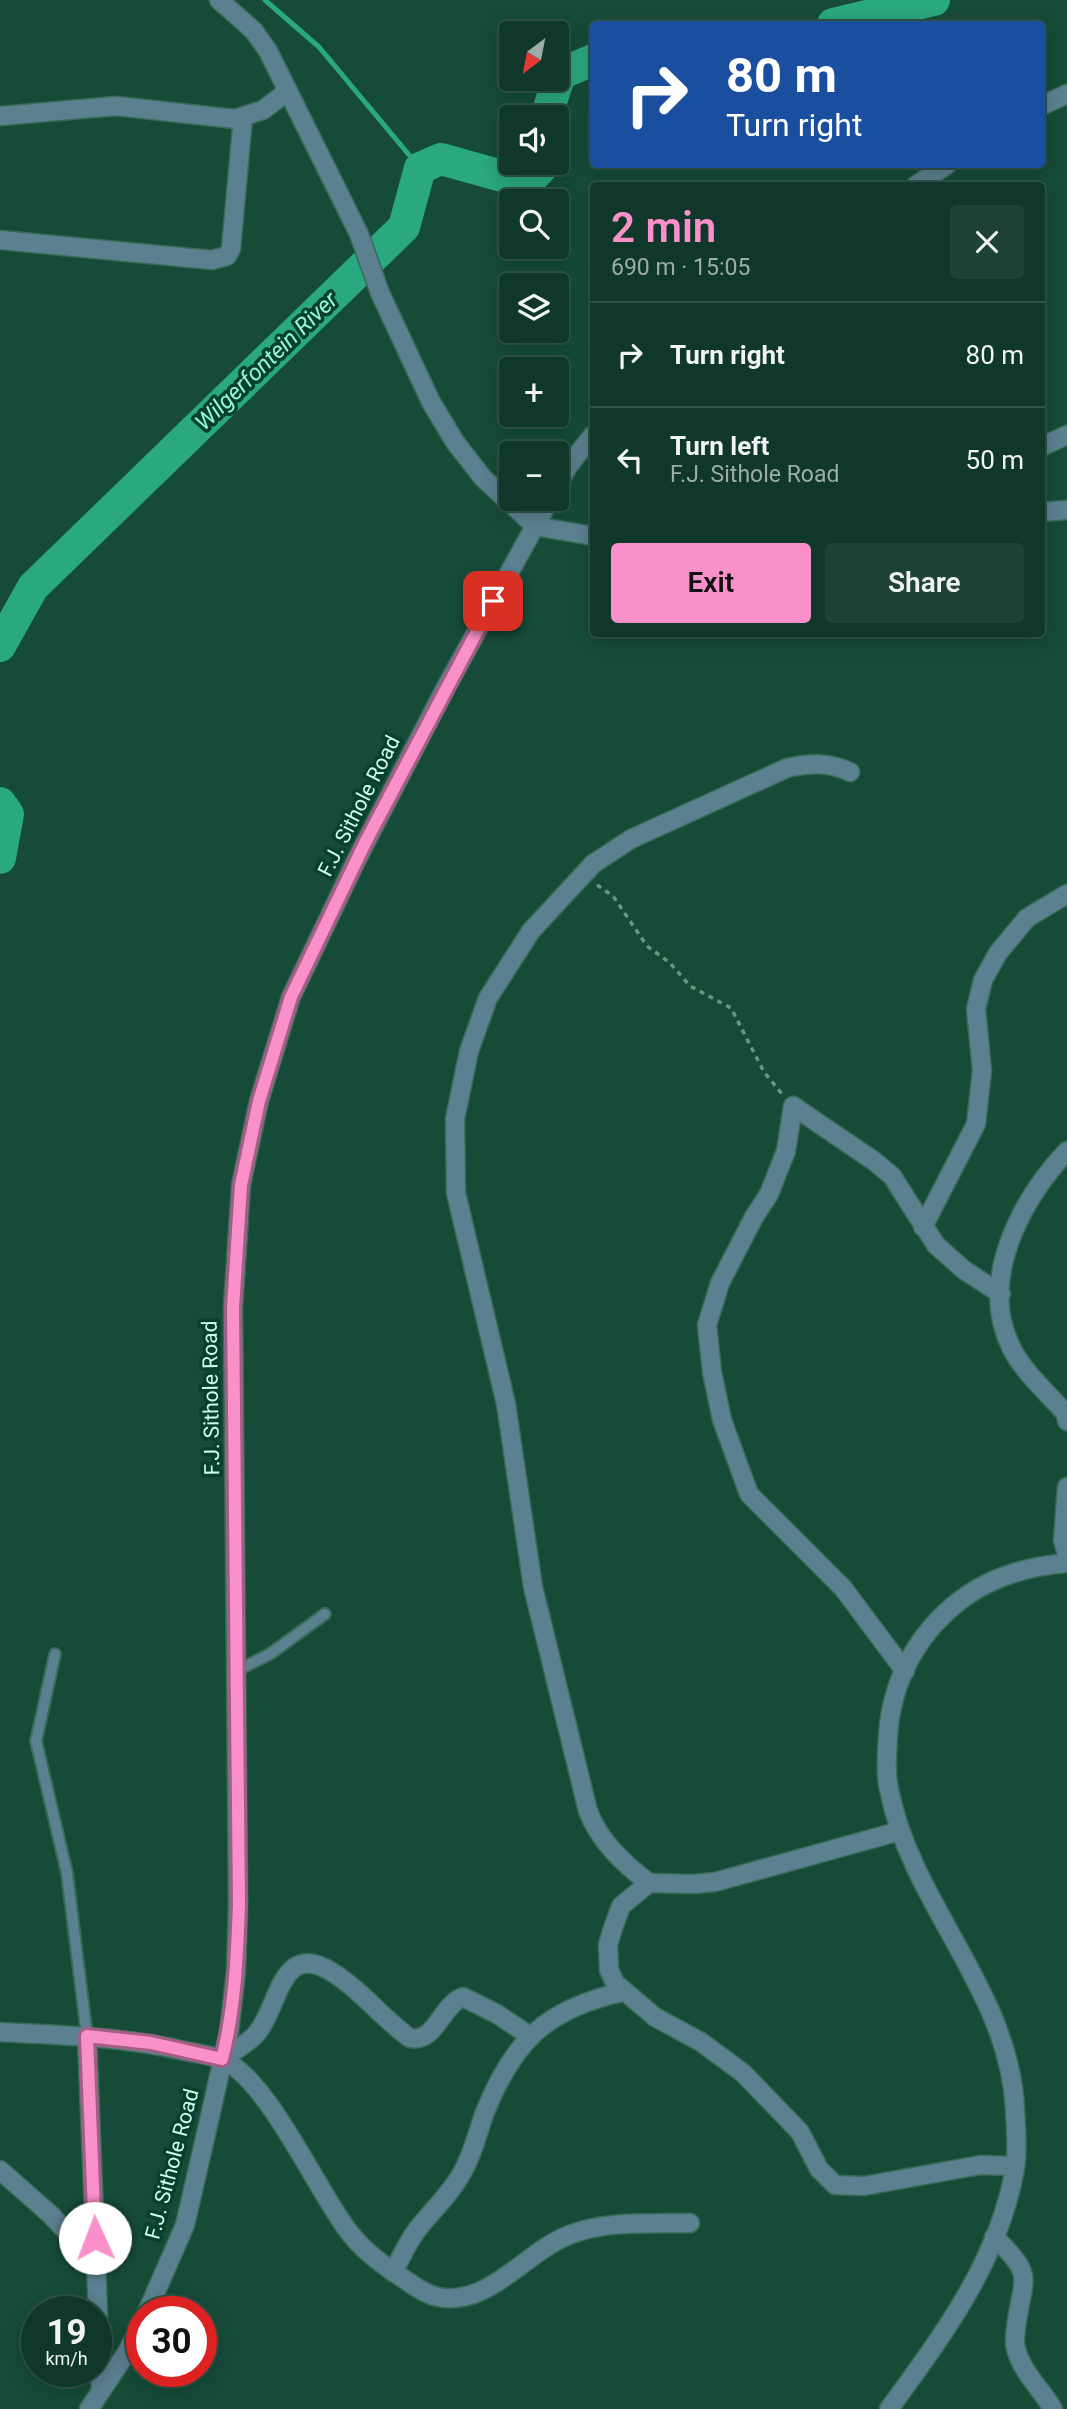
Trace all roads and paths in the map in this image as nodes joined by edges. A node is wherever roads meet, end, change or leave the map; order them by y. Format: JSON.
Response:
{"nodes":[{"id":1,"x":219,"y":0,"type":"edge"},
{"id":2,"x":288,"y":91,"type":"junction"},
{"id":3,"x":1067,"y":94,"type":"edge"},
{"id":4,"x":1045,"y":104,"type":"edge"},
{"id":5,"x":0,"y":116,"type":"edge"},
{"id":6,"x":243,"y":117,"type":"junction"},
{"id":7,"x":942,"y":168,"type":"edge"},
{"id":8,"x":921,"y":182,"type":"edge"},
{"id":9,"x":0,"y":240,"type":"edge"},
{"id":10,"x":1067,"y":435,"type":"edge"},
{"id":11,"x":590,"y":439,"type":"edge"},
{"id":12,"x":1045,"y":445,"type":"edge"},
{"id":13,"x":569,"y":465,"type":"edge"},
{"id":14,"x":1067,"y":510,"type":"edge"},
{"id":15,"x":543,"y":511,"type":"edge"},
{"id":16,"x":1045,"y":512,"type":"edge"},
{"id":17,"x":535,"y":526,"type":"junction"},
{"id":18,"x":590,"y":535,"type":"edge"},
{"id":19,"x":850,"y":772,"type":"dead end"},
{"id":20,"x":577,"y":882,"type":"junction"},
{"id":21,"x":1067,"y":894,"type":"edge"},
{"id":22,"x":793,"y":1106,"type":"junction"},
{"id":23,"x":1067,"y":1151,"type":"edge"},
{"id":24,"x":923,"y":1227,"type":"junction"},
{"id":25,"x":1001,"y":1294,"type":"junction"},
{"id":26,"x":1067,"y":1420,"type":"edge"},
{"id":27,"x":1067,"y":1488,"type":"edge"},
{"id":28,"x":1067,"y":1555,"type":"edge"},
{"id":29,"x":1067,"y":1563,"type":"edge"},
{"id":30,"x":326,"y":1614,"type":"dead end"},
{"id":31,"x":55,"y":1654,"type":"dead end"},
{"id":32,"x":236,"y":1671,"type":"junction"},
{"id":33,"x":905,"y":1671,"type":"junction"},
{"id":34,"x":900,"y":1831,"type":"junction"},
{"id":35,"x":649,"y":1883,"type":"junction"},
{"id":36,"x":622,"y":1992,"type":"junction"},
{"id":37,"x":0,"y":2032,"type":"edge"},
{"id":38,"x":87,"y":2036,"type":"junction"},
{"id":39,"x":530,"y":2036,"type":"junction"},
{"id":40,"x":222,"y":2059,"type":"junction"},
{"id":41,"x":1015,"y":2166,"type":"junction"},
{"id":42,"x":0,"y":2171,"type":"edge"},
{"id":43,"x":690,"y":2223,"type":"dead end"},
{"id":44,"x":994,"y":2237,"type":"junction"},
{"id":45,"x":96,"y":2263,"type":"junction"},
{"id":46,"x":393,"y":2272,"type":"junction"},
{"id":47,"x":154,"y":2296,"type":"edge"},
{"id":48,"x":126,"y":2354,"type":"edge"},
{"id":49,"x":101,"y":2391,"type":"junction"},
{"id":50,"x":89,"y":2409,"type":"edge"},
{"id":51,"x":889,"y":2409,"type":"edge"},
{"id":52,"x":1053,"y":2409,"type":"edge"}],
"edges":[{"from":1,"to":2,"type":"street"},
{"from":2,"to":6,"type":"street"},
{"from":2,"to":17,"type":"street"},
{"from":3,"to":4,"type":"street"},
{"from":5,"to":6,"type":"street"},
{"from":6,"to":9,"type":"street"},
{"from":7,"to":8,"type":"street"},
{"from":10,"to":12,"type":"street"},
{"from":11,"to":13,"type":"street"},
{"from":14,"to":16,"type":"street"},
{"from":15,"to":17,"type":"street","name":"F.J. Sithole Road"},
{"from":17,"to":18,"type":"street"},
{"from":17,"to":32,"type":"street","name":"F.J. Sithole Road"},
{"from":19,"to":20,"type":"street"},
{"from":20,"to":22,"type":"path"},
{"from":20,"to":35,"type":"street"},
{"from":21,"to":24,"type":"street"},
{"from":22,"to":24,"type":"street"},
{"from":22,"to":33,"type":"street"},
{"from":23,"to":25,"type":"street"},
{"from":24,"to":25,"type":"street"},
{"from":25,"to":26,"type":"street"},
{"from":27,"to":28,"type":"street"},
{"from":29,"to":33,"type":"street"},
{"from":30,"to":32,"type":"lane"},
{"from":31,"to":38,"type":"lane"},
{"from":32,"to":40,"type":"street","name":"F.J. Sithole Road"},
{"from":33,"to":34,"type":"street"},
{"from":34,"to":35,"type":"street"},
{"from":34,"to":41,"type":"street"},
{"from":35,"to":36,"type":"street"},
{"from":36,"to":39,"type":"street"},
{"from":36,"to":41,"type":"street"},
{"from":37,"to":38,"type":"street"},
{"from":38,"to":40,"type":"street"},
{"from":38,"to":45,"type":"street"},
{"from":39,"to":40,"type":"street"},
{"from":39,"to":46,"type":"street"},
{"from":40,"to":46,"type":"street"},
{"from":40,"to":47,"type":"street","name":"F.J. Sithole Road"},
{"from":41,"to":44,"type":"street"},
{"from":42,"to":45,"type":"street"},
{"from":43,"to":46,"type":"street"},
{"from":44,"to":51,"type":"street"},
{"from":44,"to":52,"type":"street"},
{"from":45,"to":49,"type":"street"},
{"from":48,"to":49,"type":"street"},
{"from":49,"to":50,"type":"street"}]}
